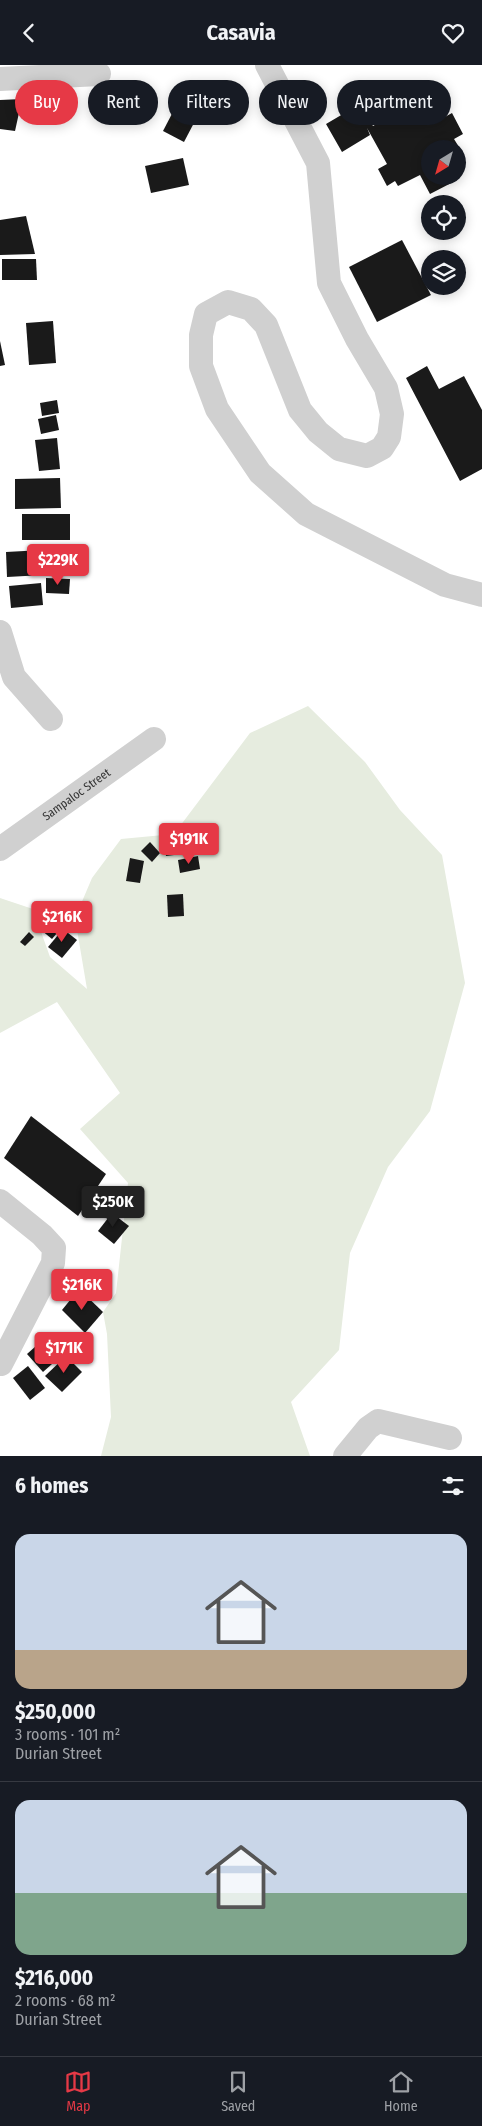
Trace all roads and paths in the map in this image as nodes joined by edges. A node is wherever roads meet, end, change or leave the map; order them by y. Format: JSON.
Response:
{"nodes":[{"id":1,"x":267,"y":65,"type":"edge"},
{"id":2,"x":99,"y":74,"type":"dead end"},
{"id":3,"x":0,"y":79,"type":"edge"},
{"id":4,"x":482,"y":595,"type":"edge"},
{"id":5,"x":0,"y":632,"type":"edge"},
{"id":6,"x":51,"y":719,"type":"dead end"},
{"id":7,"x":154,"y":739,"type":"dead end"},
{"id":8,"x":0,"y":849,"type":"edge"},
{"id":9,"x":0,"y":1201,"type":"edge"},
{"id":10,"x":0,"y":1364,"type":"edge"},
{"id":11,"x":450,"y":1438,"type":"dead end"},
{"id":12,"x":346,"y":1456,"type":"edge"}],
"edges":[{"from":1,"to":4,"type":"street"},
{"from":2,"to":3,"type":"street"},
{"from":5,"to":6,"type":"street"},
{"from":7,"to":8,"type":"street","name":"Sampaloc Street"},
{"from":9,"to":10,"type":"street"},
{"from":11,"to":12,"type":"street"}]}
